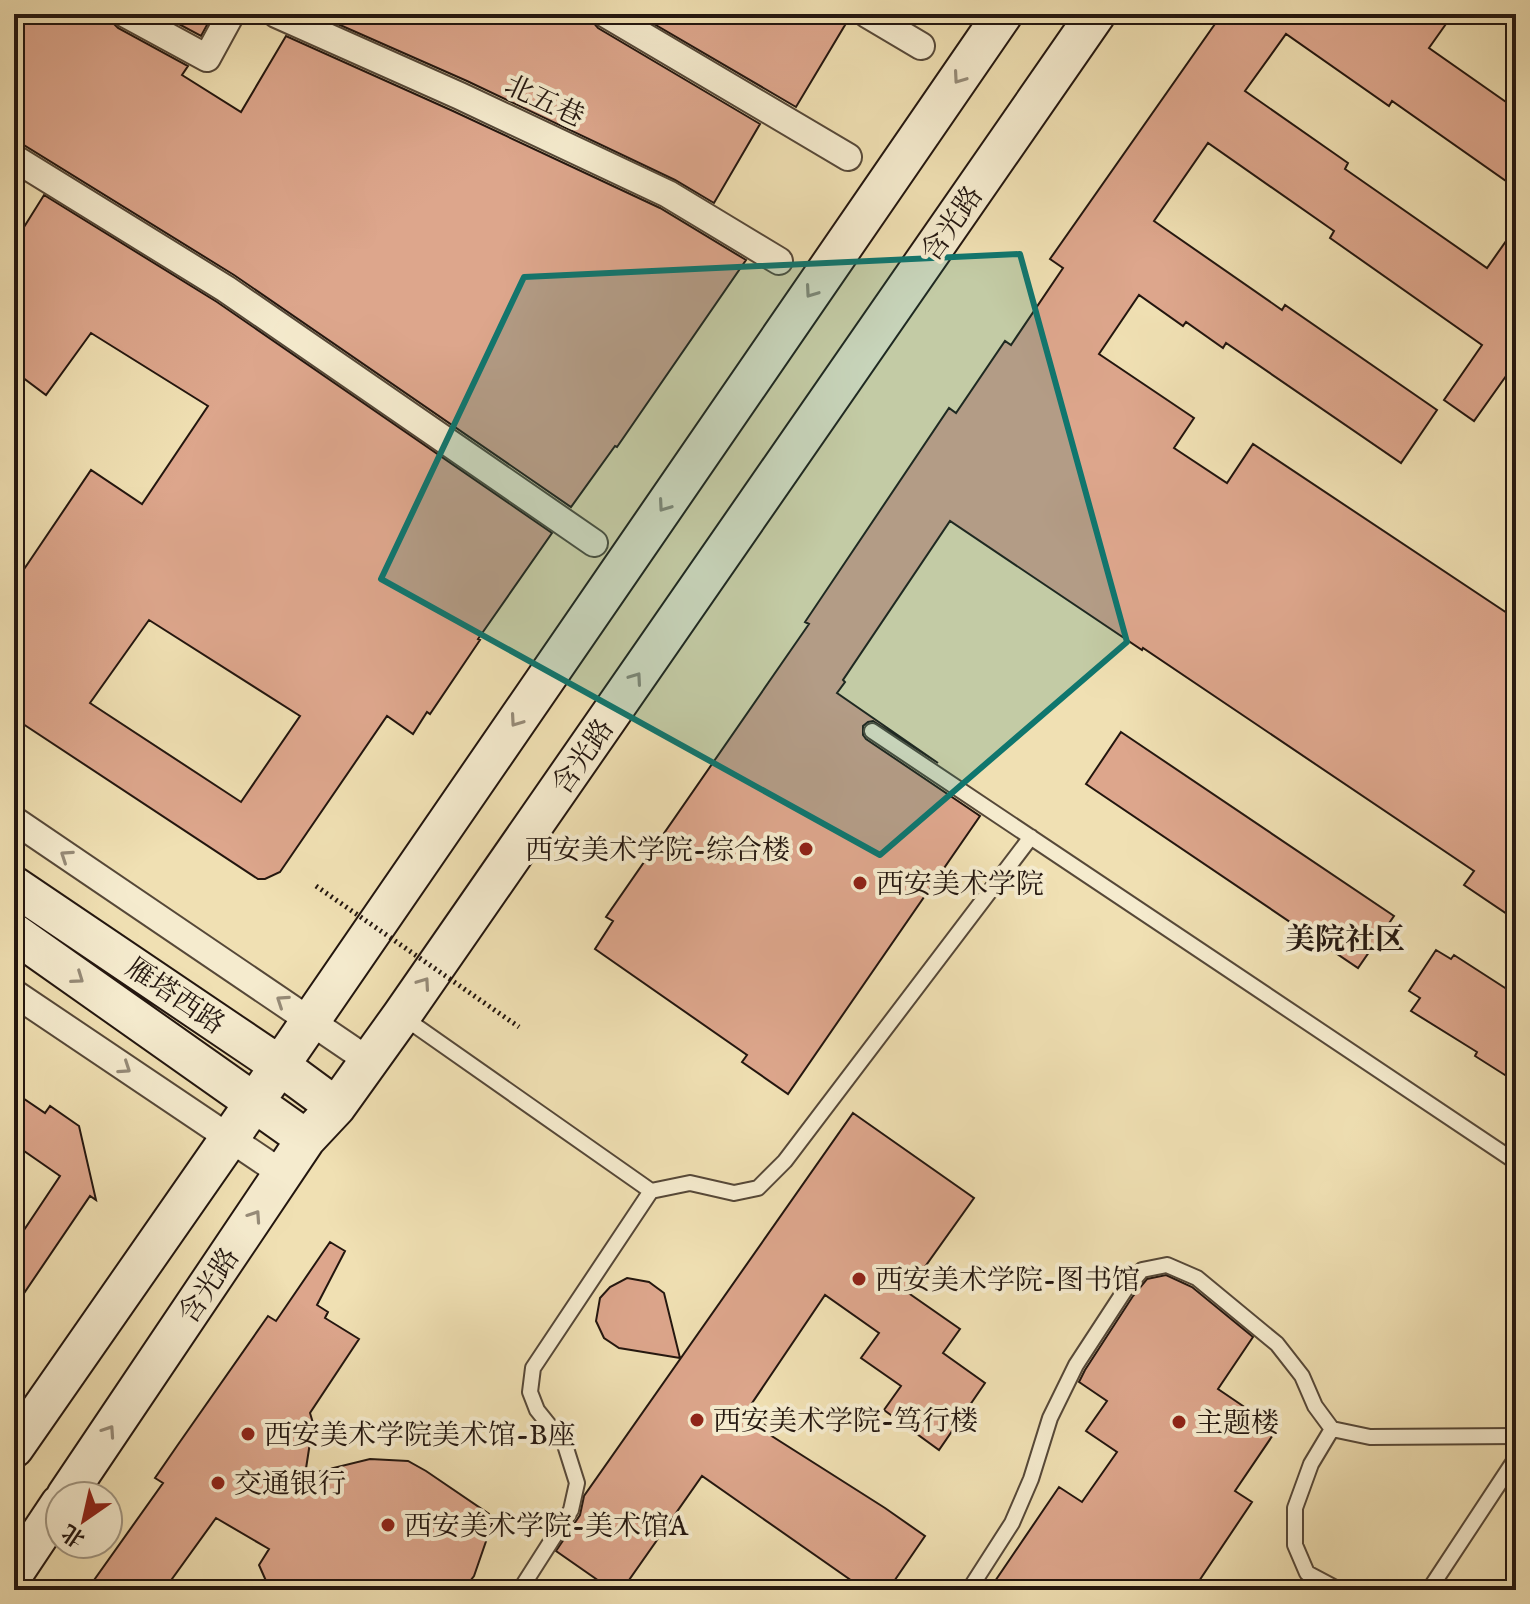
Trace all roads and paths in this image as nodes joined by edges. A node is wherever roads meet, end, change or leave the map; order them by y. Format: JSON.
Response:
{"nodes":[{"id":1,"x":126,"y":14,"type":"edge"},
{"id":2,"x":231,"y":14,"type":"edge"},
{"id":3,"x":276,"y":14,"type":"edge"},
{"id":4,"x":606,"y":14,"type":"edge"},
{"id":5,"x":867,"y":14,"type":"edge"},
{"id":6,"x":1003,"y":14,"type":"edge"},
{"id":7,"x":1096,"y":14,"type":"edge"},
{"id":8,"x":921,"y":46,"type":"dead end"},
{"id":9,"x":848,"y":157,"type":"dead end"},
{"id":10,"x":14,"y":158,"type":"edge"},
{"id":11,"x":779,"y":261,"type":"dead end"},
{"id":12,"x":594,"y":543,"type":"dead end"},
{"id":13,"x":872,"y":731,"type":"dead end"},
{"id":14,"x":14,"y":820,"type":"edge"},
{"id":15,"x":1031,"y":837,"type":"junction"},
{"id":16,"x":14,"y":886,"type":"edge"},
{"id":17,"x":316,"y":886,"type":"dead end"},
{"id":18,"x":14,"y":933,"type":"edge"},
{"id":19,"x":14,"y":993,"type":"edge"},
{"id":20,"x":402,"y":1015,"type":"junction"},
{"id":21,"x":310,"y":1020,"type":"junction"},
{"id":22,"x":519,"y":1027,"type":"dead end"},
{"id":23,"x":369,"y":1061,"type":"junction"},
{"id":24,"x":279,"y":1065,"type":"junction"},
{"id":25,"x":254,"y":1103,"type":"junction"},
{"id":26,"x":336,"y":1107,"type":"junction"},
{"id":27,"x":229,"y":1138,"type":"junction"},
{"id":28,"x":306,"y":1139,"type":"junction"},
{"id":29,"x":1516,"y":1162,"type":"edge"},
{"id":30,"x":283,"y":1174,"type":"junction"},
{"id":31,"x":651,"y":1191,"type":"junction"},
{"id":32,"x":1332,"y":1429,"type":"junction"},
{"id":33,"x":1516,"y":1436,"type":"edge"},
{"id":34,"x":14,"y":1448,"type":"edge"},
{"id":35,"x":1516,"y":1458,"type":"edge"},
{"id":36,"x":77,"y":1480,"type":"edge"},
{"id":37,"x":44,"y":1528,"type":"edge"},
{"id":38,"x":14,"y":1573,"type":"edge"},
{"id":39,"x":520,"y":1590,"type":"edge"},
{"id":40,"x":969,"y":1590,"type":"edge"},
{"id":41,"x":1339,"y":1590,"type":"edge"},
{"id":42,"x":1429,"y":1590,"type":"edge"}],
"edges":[{"from":1,"to":2,"type":"street"},
{"from":3,"to":11,"type":"street","name":"北五巷"},
{"from":4,"to":9,"type":"street"},
{"from":5,"to":8,"type":"street"},
{"from":6,"to":21,"type":"main road","one_way":true},
{"from":20,"to":7,"type":"main road","name":"含光路","one_way":true},
{"from":10,"to":12,"type":"street"},
{"from":13,"to":15,"type":"lane"},
{"from":21,"to":14,"type":"street","one_way":true},
{"from":15,"to":29,"type":"lane"},
{"from":15,"to":31,"type":"lane"},
{"from":16,"to":24,"type":"main road","name":"雁塔西路"},
{"from":17,"to":22,"type":"path","bridge":true},
{"from":18,"to":25,"type":"main road","name":"雁塔西路","one_way":true},
{"from":19,"to":27,"type":"street","one_way":true},
{"from":20,"to":23,"type":"main road","name":"含光路"},
{"from":20,"to":31,"type":"lane"},
{"from":21,"to":23,"type":"street"},
{"from":21,"to":24,"type":"main road"},
{"from":23,"to":26,"type":"main road","name":"含光路"},
{"from":24,"to":25,"type":"main road"},
{"from":24,"to":26,"type":"main road","name":"雁塔西路"},
{"from":25,"to":27,"type":"main road"},
{"from":25,"to":28,"type":"main road","name":"雁塔西路"},
{"from":26,"to":28,"type":"main road","name":"含光路"},
{"from":27,"to":30,"type":"street"},
{"from":27,"to":34,"type":"main road"},
{"from":28,"to":30,"type":"main road","name":"含光路"},
{"from":36,"to":30,"type":"main road","name":"含光路","one_way":true},
{"from":31,"to":39,"type":"lane"},
{"from":32,"to":33,"type":"lane"},
{"from":32,"to":40,"type":"lane"},
{"from":32,"to":41,"type":"lane"},
{"from":35,"to":42,"type":"lane"},
{"from":37,"to":38,"type":"main road"}]}
